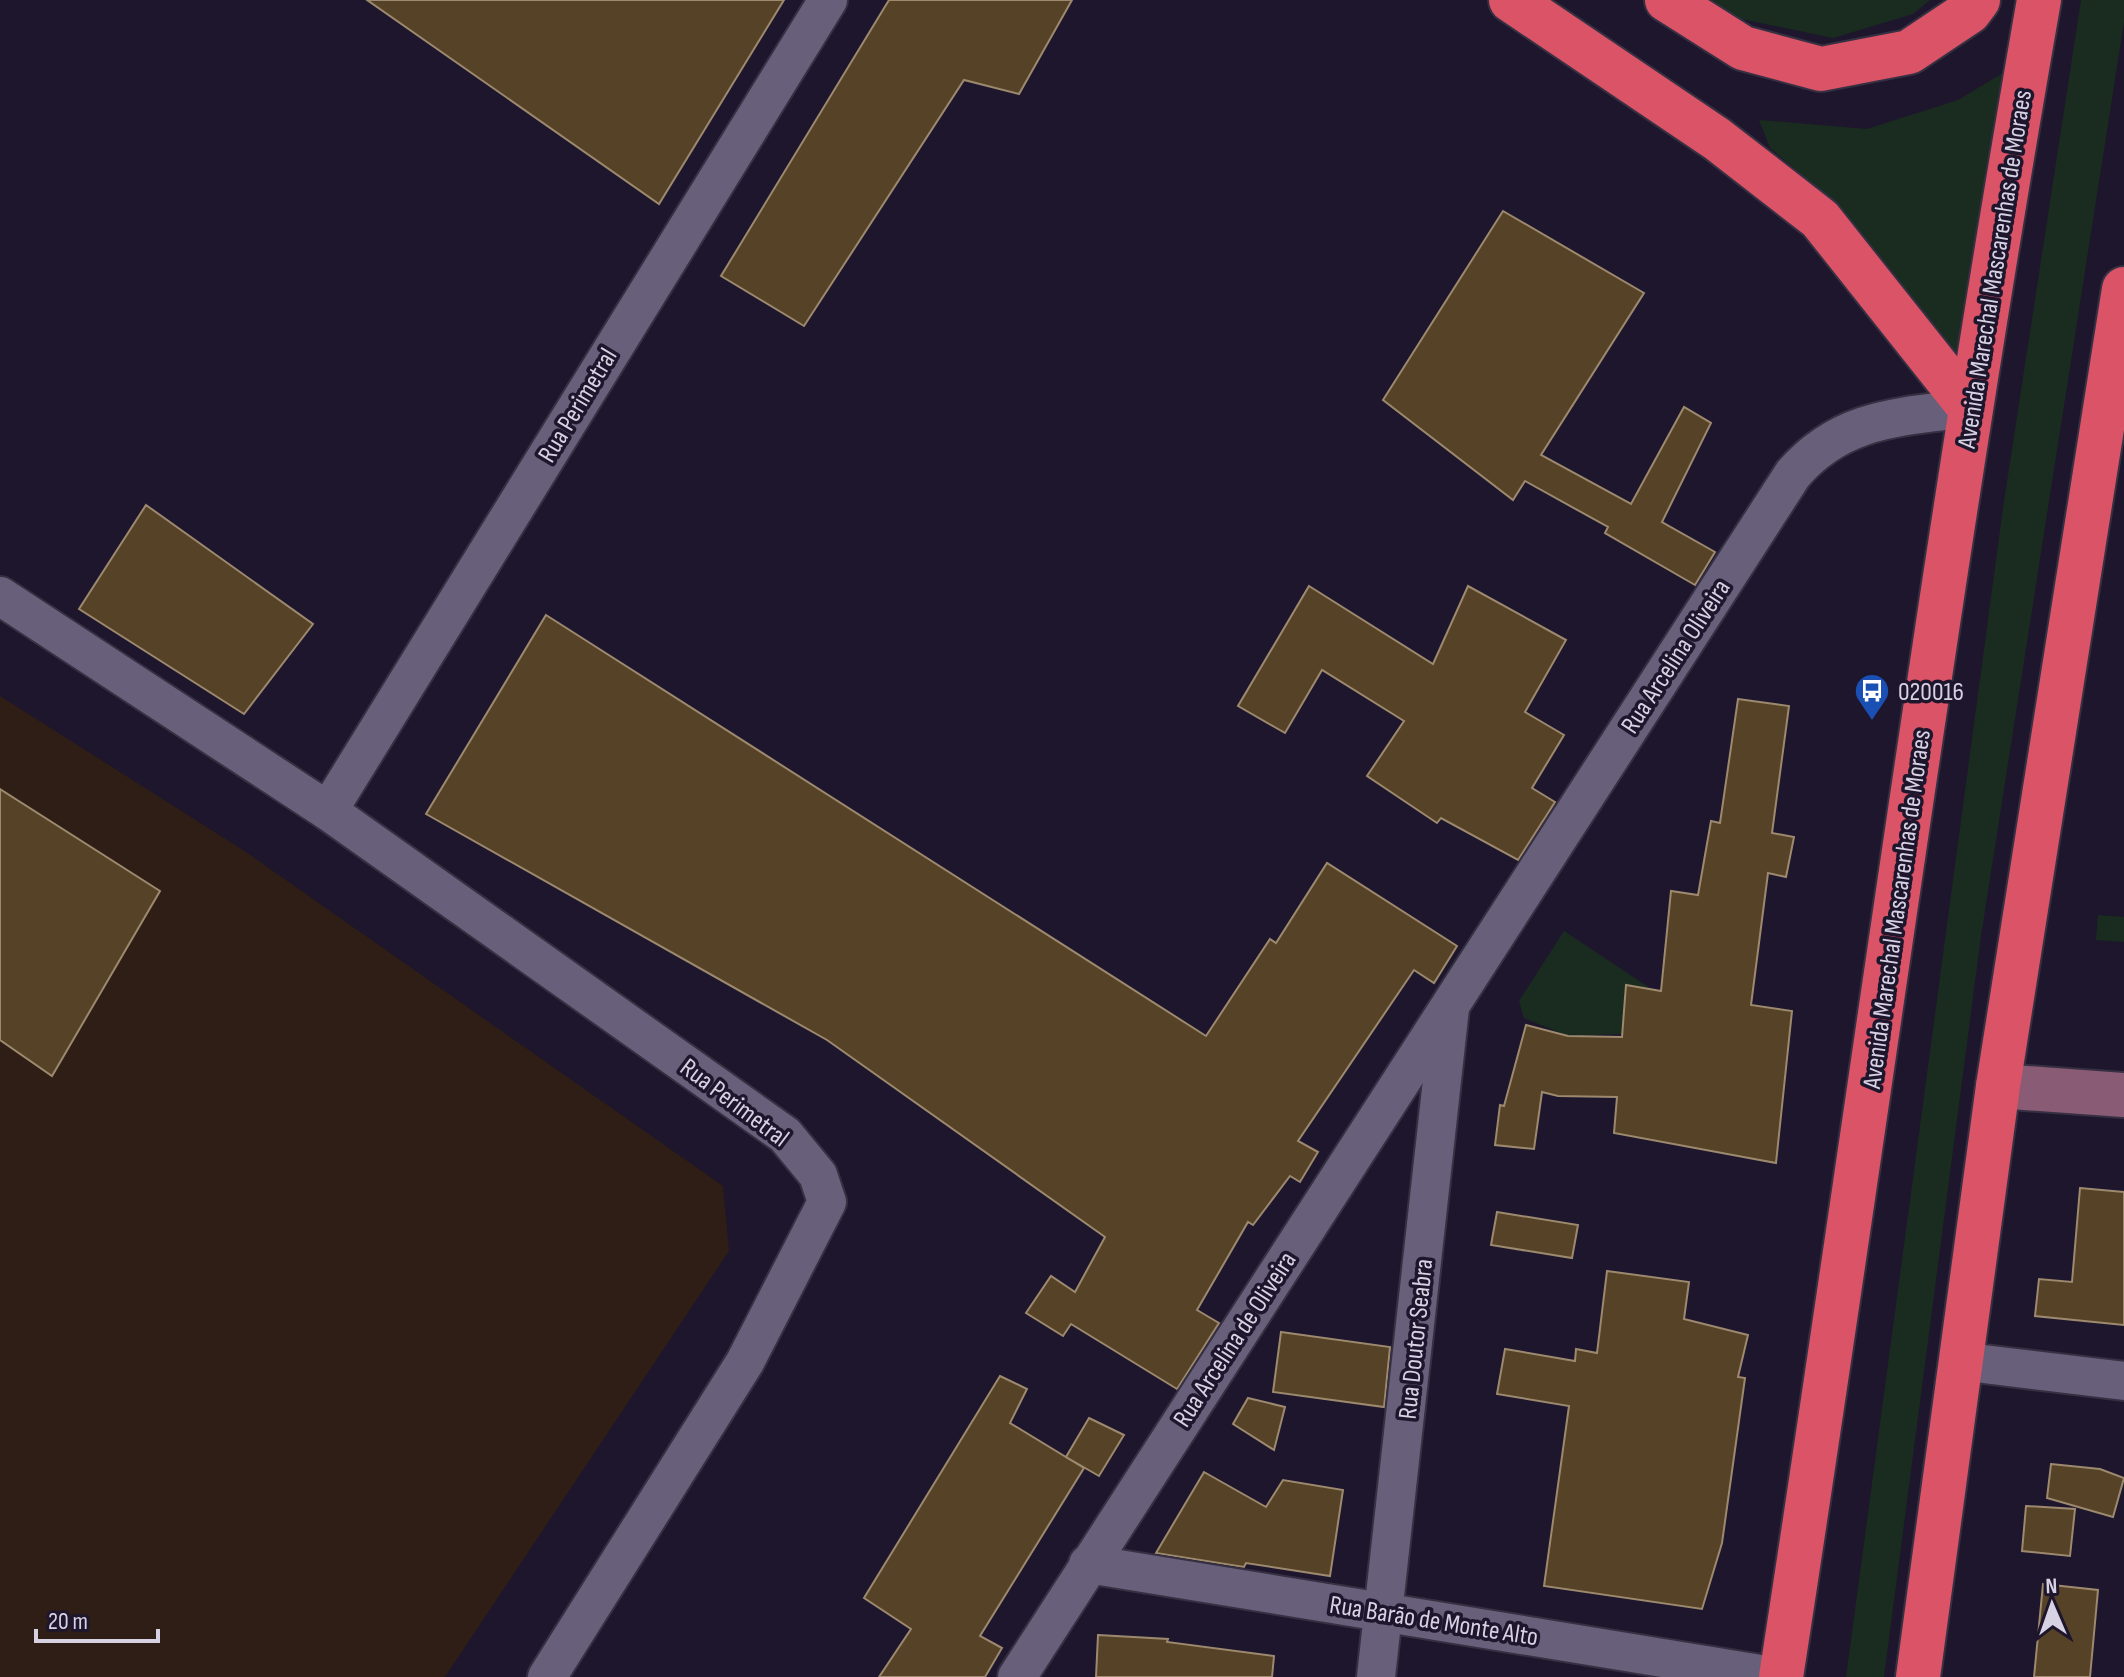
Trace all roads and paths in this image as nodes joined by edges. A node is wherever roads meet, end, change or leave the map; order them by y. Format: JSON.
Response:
{"nodes":[{"id":1,"x":828,"y":0,"type":"edge"},
{"id":2,"x":1511,"y":0,"type":"edge"},
{"id":3,"x":1667,"y":0,"type":"edge"},
{"id":4,"x":1978,"y":0,"type":"edge"},
{"id":5,"x":2039,"y":0,"type":"edge"},
{"id":6,"x":2124,"y":289,"type":"edge"},
{"id":7,"x":1970,"y":408,"type":"junction"},
{"id":8,"x":0,"y":596,"type":"edge"},
{"id":9,"x":328,"y":811,"type":"junction"},
{"id":10,"x":1451,"y":1002,"type":"junction"},
{"id":11,"x":1998,"y":1086,"type":"junction"},
{"id":12,"x":2124,"y":1095,"type":"edge"},
{"id":13,"x":1959,"y":1361,"type":"junction"},
{"id":14,"x":2124,"y":1381,"type":"edge"},
{"id":15,"x":1088,"y":1564,"type":"junction"},
{"id":16,"x":1386,"y":1612,"type":"junction"},
{"id":17,"x":1055,"y":1620,"type":"junction"},
{"id":18,"x":547,"y":1677,"type":"edge"},
{"id":19,"x":1017,"y":1677,"type":"edge"},
{"id":20,"x":1049,"y":1677,"type":"edge"},
{"id":21,"x":1376,"y":1677,"type":"edge"},
{"id":22,"x":1780,"y":1677,"type":"edge"},
{"id":23,"x":1918,"y":1677,"type":"edge"}],
"edges":[{"from":1,"to":9,"type":"street","name":"Rua Perimetral"},
{"from":2,"to":7,"type":"highway"},
{"from":3,"to":4,"type":"highway"},
{"from":5,"to":7,"type":"highway","name":"Avenida Marechal Mascarenhas de Moraes"},
{"from":6,"to":11,"type":"highway"},
{"from":7,"to":10,"type":"street","name":"Rua Arcelina Oliveira"},
{"from":7,"to":22,"type":"highway","name":"Avenida Marechal Mascarenhas de Moraes"},
{"from":8,"to":9,"type":"street","name":"Rua Perimetral"},
{"from":9,"to":18,"type":"street","name":"Rua Perimetral"},
{"from":10,"to":15,"type":"street","name":"Rua Arcelina de Oliveira"},
{"from":10,"to":16,"type":"street","name":"Rua Doutor Seabra"},
{"from":11,"to":12,"type":"street"},
{"from":11,"to":13,"type":"highway"},
{"from":13,"to":14,"type":"street"},
{"from":13,"to":23,"type":"highway"},
{"from":15,"to":16,"type":"street","name":"Rua Barão de Monte Alto"},
{"from":15,"to":17,"type":"street","name":"Rua Arcelina de Oliveira"},
{"from":16,"to":21,"type":"street","name":"Rua Doutor Seabra"},
{"from":16,"to":22,"type":"street","name":"Rua Barão de Monte Alto"},
{"from":17,"to":19,"type":"street","name":"Rua Arcelina de Oliveira"},
{"from":17,"to":20,"type":"street"}]}
